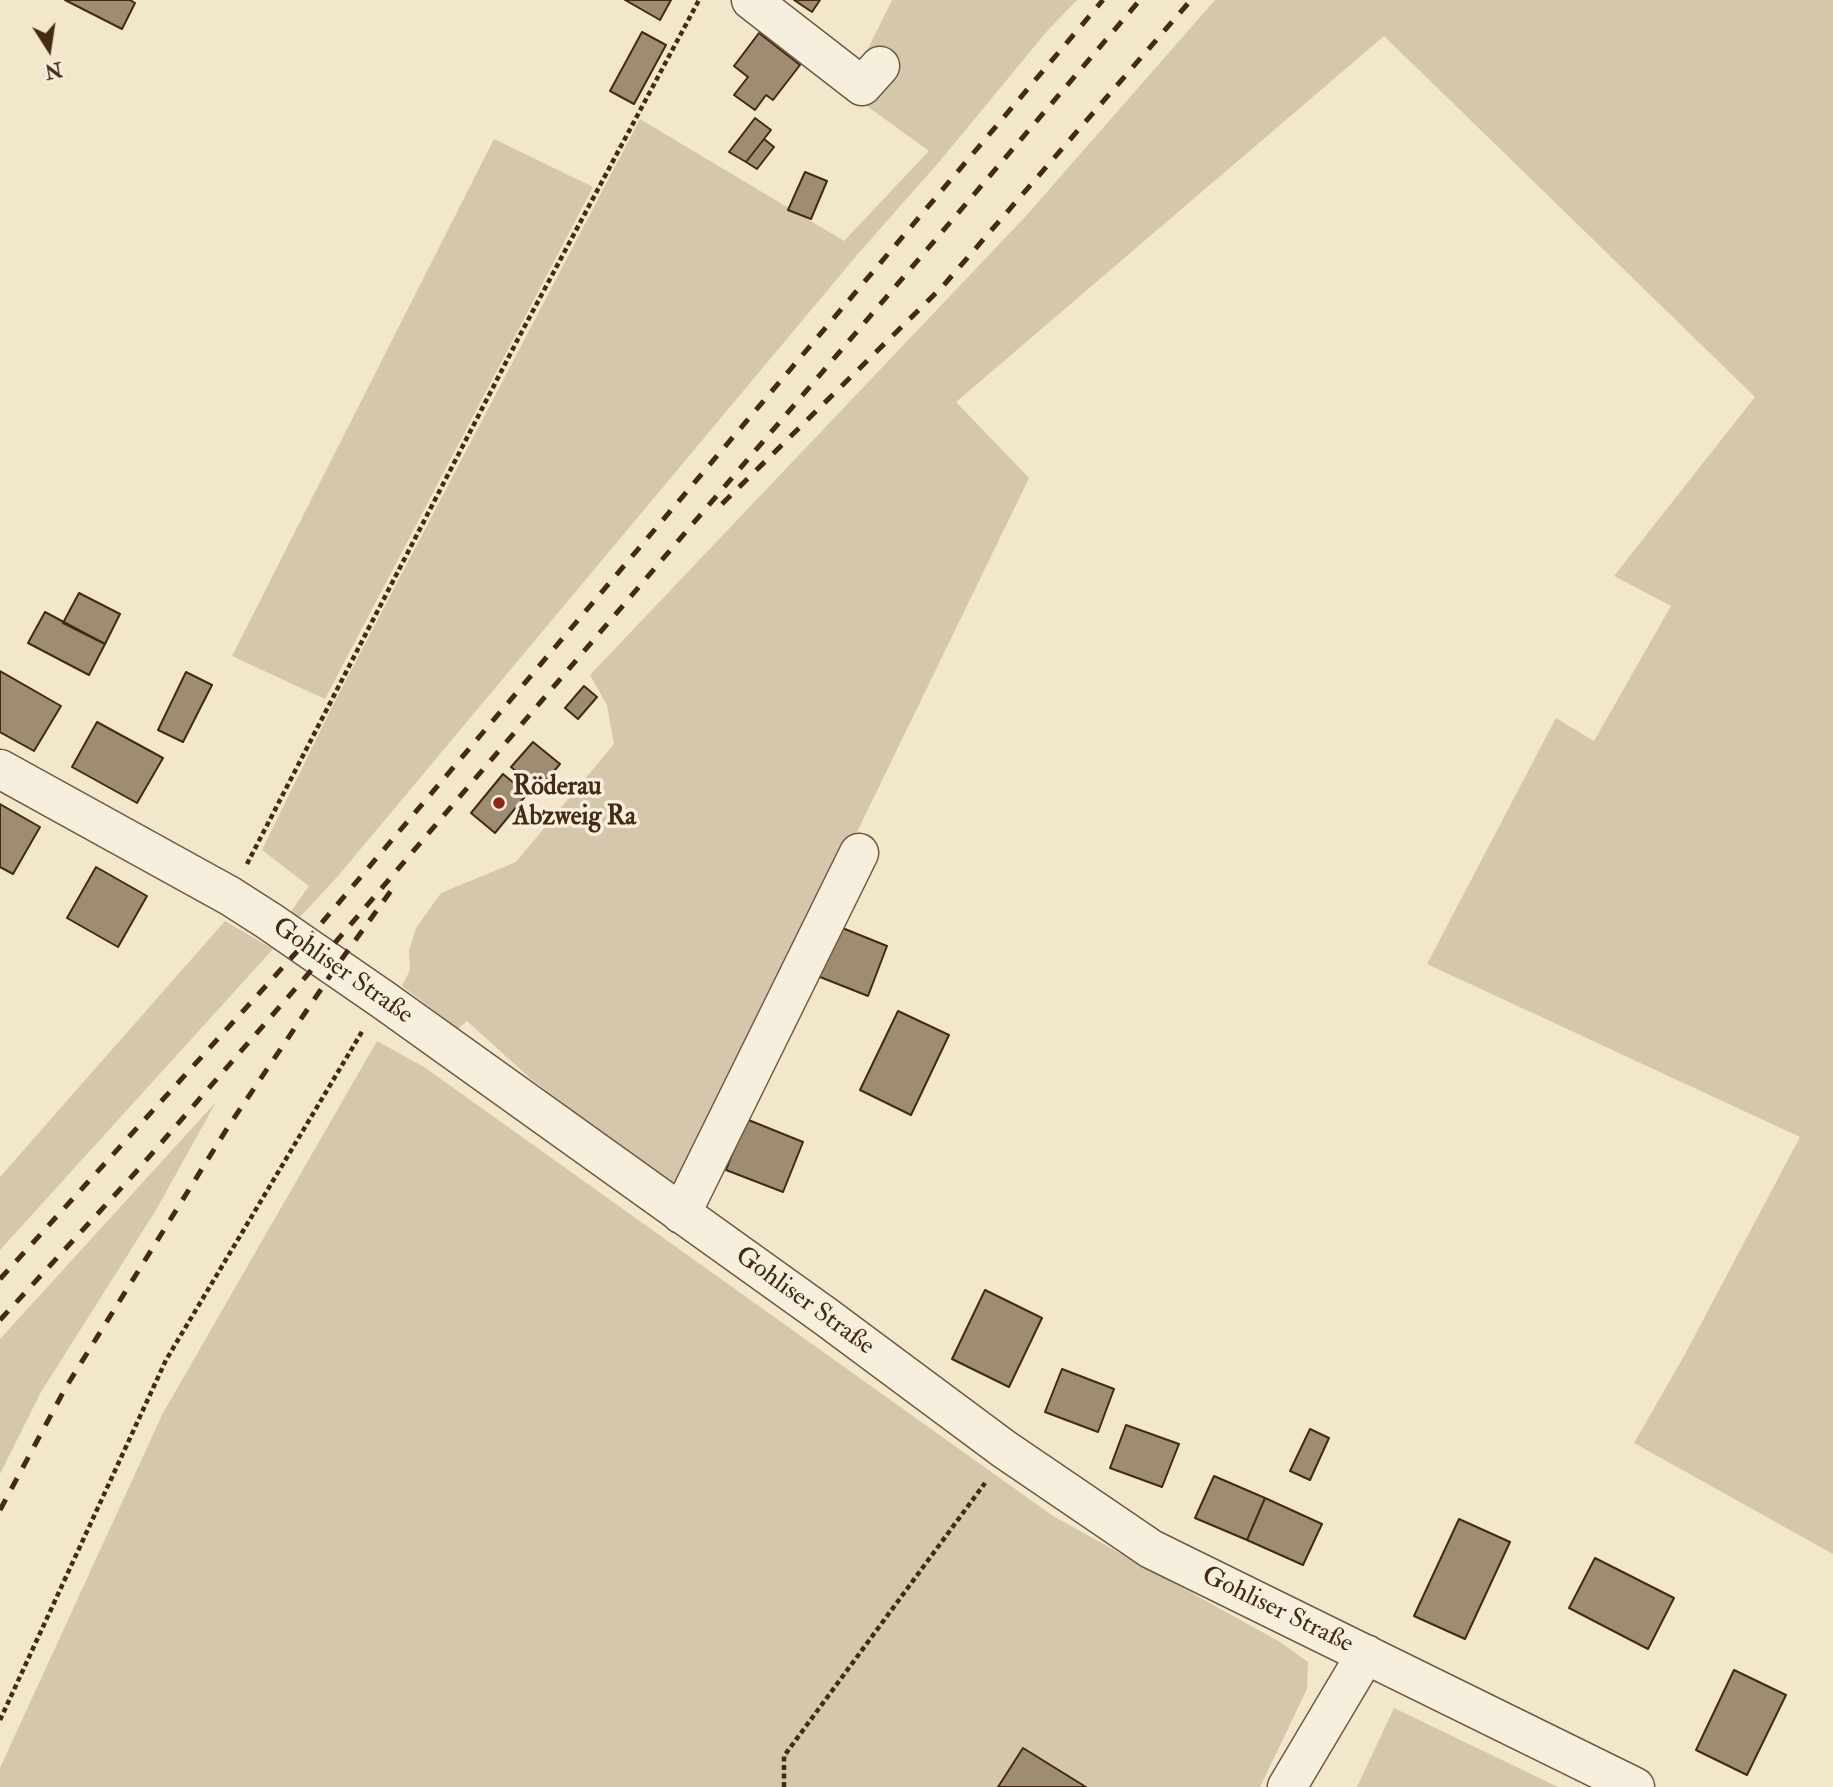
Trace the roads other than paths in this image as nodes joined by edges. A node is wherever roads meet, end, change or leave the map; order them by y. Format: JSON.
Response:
{"nodes":[{"id":1,"x":751,"y":0,"type":"edge"},
{"id":2,"x":880,"y":65,"type":"dead end"},
{"id":3,"x":0,"y":769,"type":"edge"},
{"id":4,"x":859,"y":853,"type":"dead end"},
{"id":5,"x":681,"y":1213,"type":"junction"},
{"id":6,"x":1366,"y":1654,"type":"junction"},
{"id":7,"x":1287,"y":1787,"type":"edge"},
{"id":8,"x":1635,"y":1787,"type":"edge"}],
"edges":[{"from":1,"to":2,"type":"street"},
{"from":3,"to":5,"type":"street","name":"Gohliser Straße"},
{"from":4,"to":5,"type":"street"},
{"from":5,"to":6,"type":"street","name":"Gohliser Straße"},
{"from":6,"to":7,"type":"street"},
{"from":6,"to":8,"type":"street","name":"Gohliser Straße"}]}
